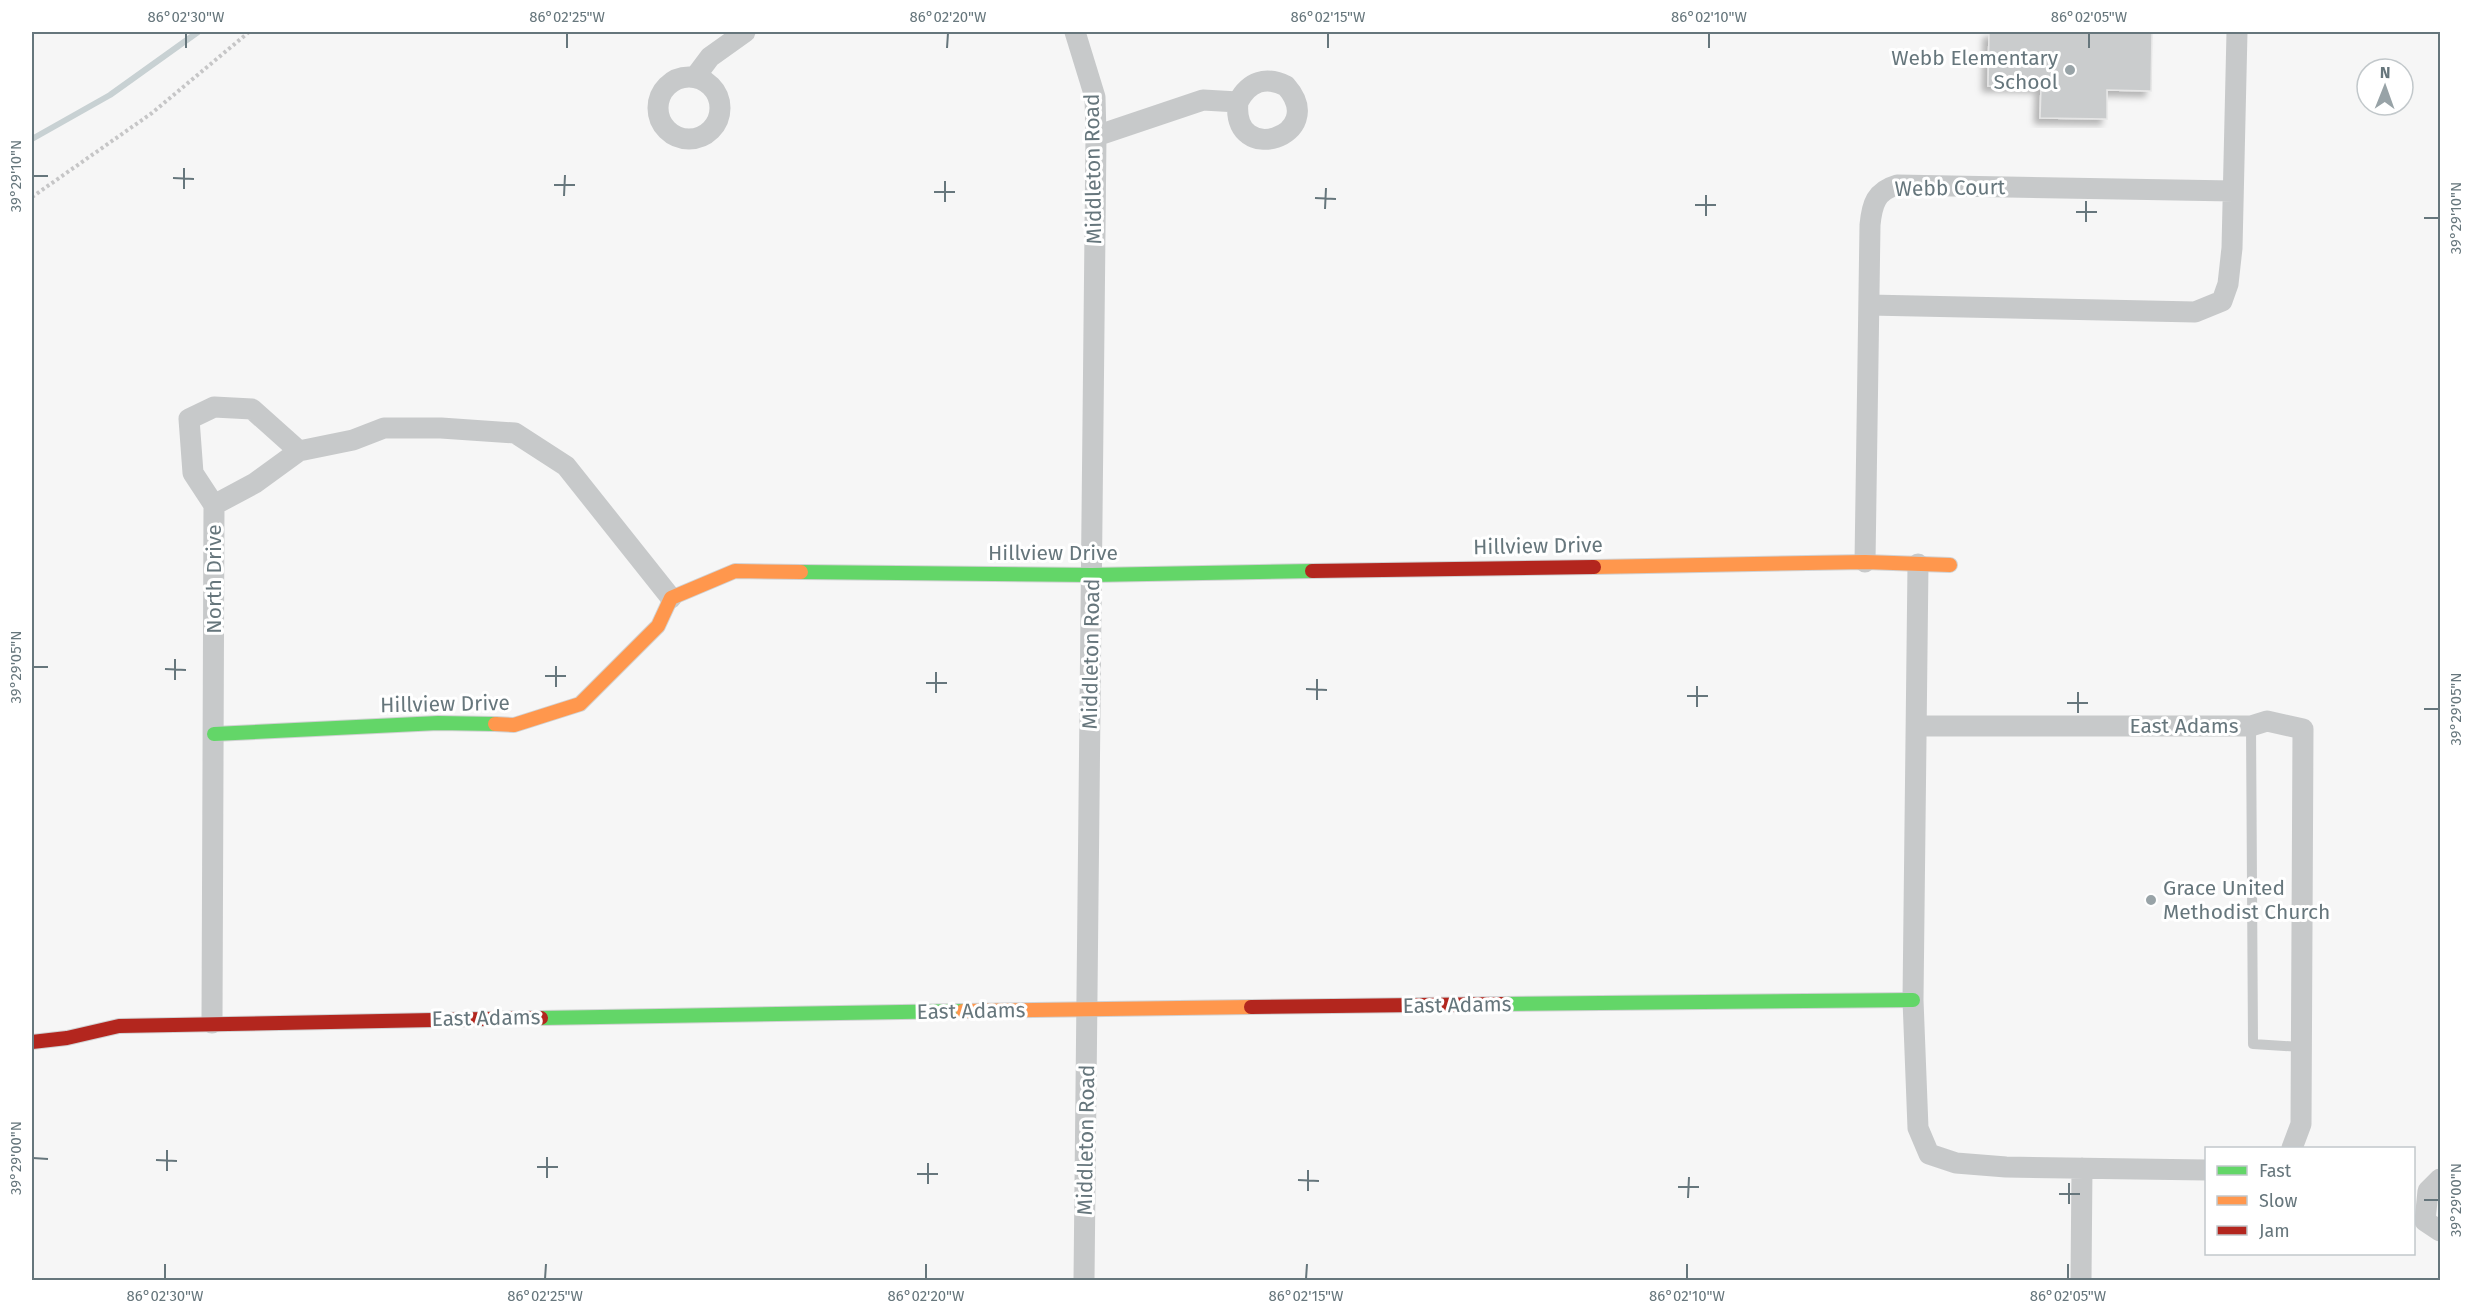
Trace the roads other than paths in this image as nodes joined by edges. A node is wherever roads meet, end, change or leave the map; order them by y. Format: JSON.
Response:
{"nodes":[{"id":1,"x":745,"y":32,"type":"edge"},
{"id":2,"x":1075,"y":32,"type":"edge"},
{"id":3,"x":2236,"y":32,"type":"edge"},
{"id":4,"x":695,"y":77,"type":"dead end"},
{"id":5,"x":1238,"y":102,"type":"dead end"},
{"id":6,"x":1096,"y":136,"type":"junction"},
{"id":7,"x":2233,"y":191,"type":"junction"},
{"id":8,"x":1869,"y":305,"type":"junction"},
{"id":9,"x":299,"y":451,"type":"junction"},
{"id":10,"x":214,"y":505,"type":"junction"},
{"id":11,"x":1865,"y":562,"type":"junction"},
{"id":12,"x":1918,"y":564,"type":"junction"},
{"id":13,"x":1950,"y":565,"type":"dead end"},
{"id":14,"x":1092,"y":575,"type":"junction"},
{"id":15,"x":671,"y":598,"type":"junction"},
{"id":16,"x":1917,"y":726,"type":"junction"},
{"id":17,"x":2251,"y":726,"type":"junction"},
{"id":18,"x":213,"y":734,"type":"junction"},
{"id":19,"x":1913,"y":1000,"type":"junction"},
{"id":20,"x":1088,"y":1009,"type":"junction"},
{"id":21,"x":212,"y":1023,"type":"junction"},
{"id":22,"x":32,"y":1042,"type":"edge"},
{"id":23,"x":2301,"y":1047,"type":"junction"},
{"id":24,"x":2293,"y":1147,"type":"edge"},
{"id":25,"x":2082,"y":1168,"type":"junction"},
{"id":26,"x":2205,"y":1170,"type":"edge"},
{"id":27,"x":2440,"y":1179,"type":"edge"},
{"id":28,"x":2440,"y":1231,"type":"edge"},
{"id":29,"x":1084,"y":1281,"type":"edge"},
{"id":30,"x":2081,"y":1281,"type":"edge"}],
"edges":[{"from":1,"to":4,"type":"street"},
{"from":2,"to":6,"type":"street","name":"Middleton Road"},
{"from":3,"to":7,"type":"street"},
{"from":5,"to":6,"type":"street"},
{"from":6,"to":14,"type":"street","name":"Middleton Road"},
{"from":7,"to":8,"type":"street"},
{"from":7,"to":8,"type":"street","name":"Webb Court"},
{"from":8,"to":11,"type":"street","name":"Webb Court"},
{"from":9,"to":10,"type":"street","name":"North Drive"},
{"from":9,"to":10,"type":"street"},
{"from":9,"to":15,"type":"street","name":"North Drive"},
{"from":10,"to":18,"type":"street","name":"North Drive"},
{"from":11,"to":12,"type":"street","name":"Hillview Drive"},
{"from":11,"to":14,"type":"street","name":"Hillview Drive"},
{"from":12,"to":13,"type":"street","name":"Hillview Drive"},
{"from":12,"to":16,"type":"street"},
{"from":14,"to":15,"type":"street","name":"Hillview Drive"},
{"from":14,"to":20,"type":"street","name":"Middleton Road"},
{"from":15,"to":18,"type":"street","name":"Hillview Drive"},
{"from":16,"to":17,"type":"street","name":"East Adams"},
{"from":16,"to":19,"type":"street"},
{"from":17,"to":23,"type":"lane"},
{"from":17,"to":23,"type":"street","name":"East Adams"},
{"from":18,"to":21,"type":"street","name":"North Drive"},
{"from":19,"to":20,"type":"street","name":"East Adams"},
{"from":19,"to":25,"type":"street"},
{"from":20,"to":21,"type":"street","name":"East Adams"},
{"from":20,"to":29,"type":"street","name":"Middleton Road"},
{"from":21,"to":22,"type":"street","name":"East Adams"},
{"from":23,"to":24,"type":"street","name":"East Adams"},
{"from":25,"to":26,"type":"street"},
{"from":25,"to":30,"type":"street"},
{"from":27,"to":28,"type":"street"}]}
